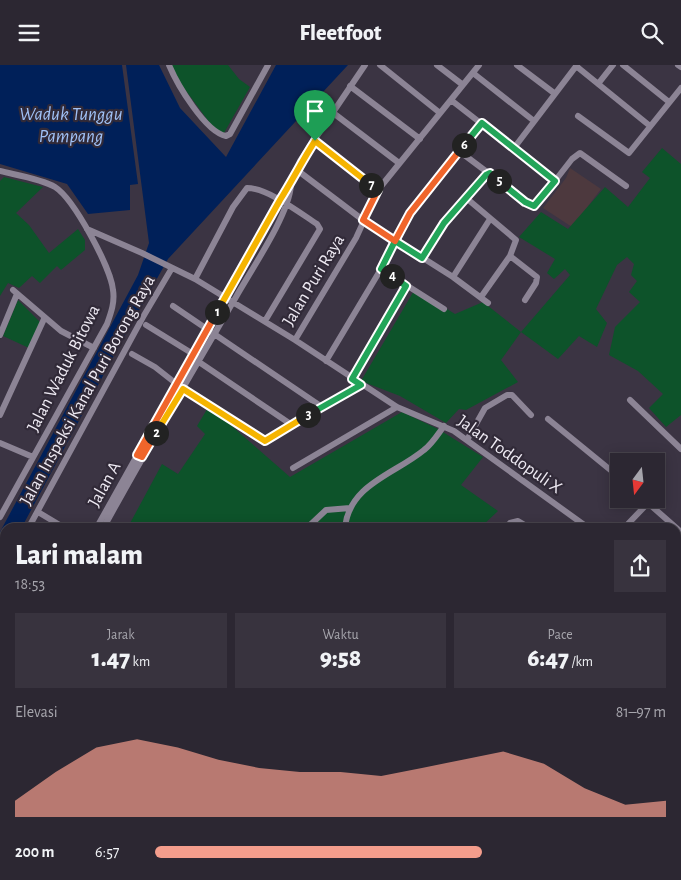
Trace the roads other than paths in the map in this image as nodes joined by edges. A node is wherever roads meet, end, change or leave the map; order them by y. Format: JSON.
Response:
{"nodes":[{"id":1,"x":169,"y":65,"type":"edge"},
{"id":2,"x":268,"y":65,"type":"edge"},
{"id":3,"x":365,"y":65,"type":"edge"},
{"id":4,"x":380,"y":65,"type":"edge"},
{"id":5,"x":437,"y":65,"type":"edge"},
{"id":6,"x":479,"y":65,"type":"edge"},
{"id":7,"x":576,"y":65,"type":"edge"},
{"id":8,"x":613,"y":65,"type":"edge"},
{"id":9,"x":623,"y":65,"type":"edge"},
{"id":10,"x":678,"y":65,"type":"edge"},
{"id":11,"x":522,"y":66,"type":"edge"},
{"id":12,"x":681,"y":67,"type":"edge"},
{"id":13,"x":472,"y":73,"type":"junction"},
{"id":14,"x":598,"y":84,"type":"junction"},
{"id":15,"x":463,"y":85,"type":"junction"},
{"id":16,"x":350,"y":86,"type":"junction"},
{"id":17,"x":681,"y":88,"type":"edge"},
{"id":18,"x":554,"y":93,"type":"junction"},
{"id":19,"x":451,"y":100,"type":"junction"},
{"id":20,"x":669,"y":102,"type":"junction"},
{"id":21,"x":332,"y":112,"type":"junction"},
{"id":22,"x":440,"y":113,"type":"junction"},
{"id":23,"x":578,"y":117,"type":"dead end"},
{"id":24,"x":534,"y":121,"type":"junction"},
{"id":25,"x":482,"y":123,"type":"junction"},
{"id":26,"x":650,"y":126,"type":"junction"},
{"id":27,"x":420,"y":139,"type":"junction"},
{"id":28,"x":315,"y":141,"type":"junction"},
{"id":29,"x":514,"y":148,"type":"junction"},
{"id":30,"x":459,"y":151,"type":"junction"},
{"id":31,"x":399,"y":163,"type":"junction"},
{"id":32,"x":297,"y":170,"type":"junction"},
{"id":33,"x":0,"y":171,"type":"edge"},
{"id":34,"x":487,"y":173,"type":"junction"},
{"id":35,"x":555,"y":181,"type":"junction"},
{"id":36,"x":291,"y":185,"type":"junction"},
{"id":37,"x":626,"y":186,"type":"dead end"},
{"id":38,"x":378,"y":190,"type":"junction"},
{"id":39,"x":465,"y":197,"type":"junction"},
{"id":40,"x":280,"y":200,"type":"junction"},
{"id":41,"x":287,"y":204,"type":"junction"},
{"id":42,"x":490,"y":219,"type":"junction"},
{"id":43,"x":363,"y":220,"type":"junction"},
{"id":44,"x":87,"y":229,"type":"junction"},
{"id":45,"x":395,"y":241,"type":"junction"},
{"id":46,"x":510,"y":256,"type":"junction"},
{"id":47,"x":422,"y":258,"type":"junction"},
{"id":48,"x":171,"y":267,"type":"junction"},
{"id":49,"x":381,"y":269,"type":"junction"},
{"id":50,"x":453,"y":277,"type":"junction"},
{"id":51,"x":195,"y":279,"type":"junction"},
{"id":52,"x":406,"y":286,"type":"junction"},
{"id":53,"x":230,"y":288,"type":"junction"},
{"id":54,"x":239,"y":292,"type":"junction"},
{"id":55,"x":224,"y":297,"type":"junction"},
{"id":56,"x":481,"y":297,"type":"junction"},
{"id":57,"x":525,"y":300,"type":"dead end"},
{"id":58,"x":233,"y":302,"type":"junction"},
{"id":59,"x":488,"y":303,"type":"dead end"},
{"id":60,"x":173,"y":307,"type":"dead end"},
{"id":61,"x":444,"y":309,"type":"dead end"},
{"id":62,"x":44,"y":319,"type":"junction"},
{"id":63,"x":265,"y":321,"type":"junction"},
{"id":64,"x":146,"y":325,"type":"dead end"},
{"id":65,"x":208,"y":329,"type":"junction"},
{"id":66,"x":0,"y":335,"type":"edge"},
{"id":67,"x":215,"y":336,"type":"junction"},
{"id":68,"x":295,"y":340,"type":"junction"},
{"id":69,"x":94,"y":348,"type":"junction"},
{"id":70,"x":132,"y":355,"type":"dead end"},
{"id":71,"x":194,"y":355,"type":"junction"},
{"id":72,"x":200,"y":361,"type":"junction"},
{"id":73,"x":326,"y":361,"type":"junction"},
{"id":74,"x":352,"y":379,"type":"junction"},
{"id":75,"x":178,"y":384,"type":"junction"},
{"id":76,"x":361,"y":385,"type":"junction"},
{"id":77,"x":183,"y":389,"type":"junction"},
{"id":78,"x":630,"y":400,"type":"dead end"},
{"id":79,"x":322,"y":407,"type":"junction"},
{"id":80,"x":397,"y":407,"type":"junction"},
{"id":81,"x":0,"y":415,"type":"edge"},
{"id":82,"x":531,"y":415,"type":"dead end"},
{"id":83,"x":548,"y":419,"type":"dead end"},
{"id":84,"x":292,"y":425,"type":"junction"},
{"id":85,"x":444,"y":426,"type":"junction"},
{"id":86,"x":467,"y":440,"type":"junction"},
{"id":87,"x":0,"y":443,"type":"edge"},
{"id":88,"x":681,"y":449,"type":"edge"},
{"id":89,"x":139,"y":456,"type":"junction"},
{"id":90,"x":33,"y":457,"type":"junction"},
{"id":91,"x":292,"y":469,"type":"dead end"},
{"id":92,"x":610,"y":470,"type":"edge"},
{"id":93,"x":350,"y":508,"type":"junction"},
{"id":94,"x":641,"y":508,"type":"edge"},
{"id":95,"x":656,"y":508,"type":"edge"},
{"id":96,"x":38,"y":512,"type":"junction"},
{"id":97,"x":0,"y":517,"type":"edge"},
{"id":98,"x":31,"y":523,"type":"edge"},
{"id":99,"x":56,"y":523,"type":"edge"},
{"id":100,"x":99,"y":523,"type":"edge"},
{"id":101,"x":106,"y":523,"type":"edge"},
{"id":102,"x":312,"y":523,"type":"edge"},
{"id":103,"x":346,"y":523,"type":"edge"},
{"id":104,"x":581,"y":523,"type":"edge"},
{"id":105,"x":628,"y":523,"type":"edge"},
{"id":106,"x":674,"y":523,"type":"edge"}],
"edges":[{"from":1,"to":2,"type":"street"},
{"from":3,"to":16,"type":"street"},
{"from":4,"to":22,"type":"street"},
{"from":5,"to":15,"type":"street"},
{"from":6,"to":13,"type":"street","name":"Jalan Puri Raya"},
{"from":7,"to":14,"type":"street"},
{"from":7,"to":18,"type":"street"},
{"from":8,"to":14,"type":"street"},
{"from":9,"to":20,"type":"street"},
{"from":10,"to":12,"type":"street"},
{"from":11,"to":18,"type":"street"},
{"from":13,"to":15,"type":"street","name":"Jalan Puri Raya"},
{"from":13,"to":24,"type":"street"},
{"from":14,"to":26,"type":"street"},
{"from":15,"to":19,"type":"street","name":"Jalan Puri Raya"},
{"from":16,"to":21,"type":"street"},
{"from":16,"to":27,"type":"street"},
{"from":17,"to":20,"type":"street"},
{"from":18,"to":24,"type":"street"},
{"from":19,"to":22,"type":"street","name":"Jalan Puri Raya"},
{"from":19,"to":25,"type":"street"},
{"from":20,"to":26,"type":"street"},
{"from":21,"to":28,"type":"street"},
{"from":21,"to":31,"type":"street"},
{"from":22,"to":27,"type":"street","name":"Jalan Puri Raya"},
{"from":23,"to":26,"type":"street"},
{"from":24,"to":29,"type":"street"},
{"from":25,"to":29,"type":"street"},
{"from":25,"to":30,"type":"street"},
{"from":27,"to":31,"type":"street","name":"Jalan Puri Raya"},
{"from":28,"to":32,"type":"street"},
{"from":28,"to":38,"type":"street"},
{"from":29,"to":35,"type":"street"},
{"from":30,"to":34,"type":"street"},
{"from":30,"to":45,"type":"street"},
{"from":31,"to":38,"type":"street","name":"Jalan Puri Raya"},
{"from":32,"to":36,"type":"street"},
{"from":32,"to":43,"type":"street"},
{"from":33,"to":44,"type":"street","name":"Jalan Waduk Bitowa"},
{"from":34,"to":35,"type":"street"},
{"from":34,"to":39,"type":"street"},
{"from":35,"to":37,"type":"street"},
{"from":36,"to":40,"type":"street","name":"Jalan A"},
{"from":36,"to":41,"type":"street","name":"Jalan A"},
{"from":38,"to":43,"type":"street","name":"Jalan Puri Raya"},
{"from":39,"to":42,"type":"street"},
{"from":39,"to":47,"type":"street"},
{"from":40,"to":41,"type":"street"},
{"from":40,"to":51,"type":"street"},
{"from":40,"to":53,"type":"street","name":"Jalan A"},
{"from":41,"to":54,"type":"street","name":"Jalan A"},
{"from":41,"to":63,"type":"street"},
{"from":42,"to":46,"type":"street"},
{"from":42,"to":50,"type":"street"},
{"from":43,"to":45,"type":"street"},
{"from":43,"to":68,"type":"street","name":"Jalan Puri Raya"},
{"from":44,"to":48,"type":"street","name":"Jalan Toddopuli X"},
{"from":44,"to":69,"type":"street","name":"Jalan Waduk Bitowa"},
{"from":45,"to":47,"type":"street"},
{"from":45,"to":49,"type":"street"},
{"from":46,"to":56,"type":"street"},
{"from":46,"to":57,"type":"street"},
{"from":47,"to":50,"type":"street"},
{"from":48,"to":51,"type":"street","name":"Jalan Toddopuli X"},
{"from":48,"to":96,"type":"street","name":"Jalan Inspeksi Kanal Puri Borong Raya"},
{"from":49,"to":52,"type":"street"},
{"from":49,"to":73,"type":"street"},
{"from":50,"to":56,"type":"street"},
{"from":51,"to":55,"type":"street","name":"Jalan Toddopuli X"},
{"from":52,"to":61,"type":"street"},
{"from":52,"to":74,"type":"street"},
{"from":53,"to":54,"type":"street"},
{"from":53,"to":55,"type":"street","name":"Jalan A"},
{"from":54,"to":58,"type":"street","name":"Jalan A"},
{"from":55,"to":58,"type":"street","name":"Jalan Toddopuli X"},
{"from":55,"to":65,"type":"street","name":"Jalan A"},
{"from":56,"to":59,"type":"street"},
{"from":58,"to":63,"type":"street","name":"Jalan Toddopuli X"},
{"from":58,"to":67,"type":"street","name":"Jalan A"},
{"from":60,"to":65,"type":"street"},
{"from":62,"to":66,"type":"street"},
{"from":62,"to":69,"type":"street"},
{"from":62,"to":81,"type":"street"},
{"from":63,"to":68,"type":"street","name":"Jalan Toddopuli X"},
{"from":64,"to":71,"type":"street"},
{"from":65,"to":67,"type":"street"},
{"from":65,"to":71,"type":"street","name":"Jalan A"},
{"from":67,"to":72,"type":"street","name":"Jalan A"},
{"from":67,"to":79,"type":"street"},
{"from":68,"to":73,"type":"street","name":"Jalan Toddopuli X"},
{"from":69,"to":90,"type":"street","name":"Jalan Waduk Bitowa"},
{"from":70,"to":75,"type":"street"},
{"from":71,"to":72,"type":"street"},
{"from":71,"to":75,"type":"street","name":"Jalan A"},
{"from":72,"to":77,"type":"street","name":"Jalan A"},
{"from":72,"to":84,"type":"street"},
{"from":73,"to":74,"type":"street","name":"Jalan Toddopuli X"},
{"from":74,"to":76,"type":"street","name":"Jalan Toddopuli X"},
{"from":75,"to":77,"type":"street"},
{"from":75,"to":89,"type":"street","name":"Jalan A"},
{"from":76,"to":79,"type":"street"},
{"from":76,"to":80,"type":"street","name":"Jalan Toddopuli X"},
{"from":77,"to":84,"type":"street"},
{"from":77,"to":89,"type":"street","name":"Jalan A"},
{"from":78,"to":88,"type":"street"},
{"from":79,"to":84,"type":"street"},
{"from":80,"to":85,"type":"street","name":"Jalan Toddopuli X"},
{"from":80,"to":91,"type":"street"},
{"from":82,"to":86,"type":"street"},
{"from":83,"to":92,"type":"street"},
{"from":85,"to":86,"type":"street","name":"Jalan Toddopuli X"},
{"from":85,"to":93,"type":"street"},
{"from":86,"to":104,"type":"street","name":"Jalan Toddopuli X"},
{"from":87,"to":90,"type":"street"},
{"from":89,"to":100,"type":"street","name":"Jalan A"},
{"from":89,"to":101,"type":"street","name":"Jalan A"},
{"from":90,"to":97,"type":"street","name":"Jalan Waduk Bitowa"},
{"from":93,"to":102,"type":"street"},
{"from":93,"to":103,"type":"street"},
{"from":94,"to":105,"type":"street"},
{"from":95,"to":106,"type":"street"},
{"from":96,"to":98,"type":"street","name":"Jalan Inspeksi Kanal Puri Borong Raya"},
{"from":96,"to":99,"type":"street"}]}
